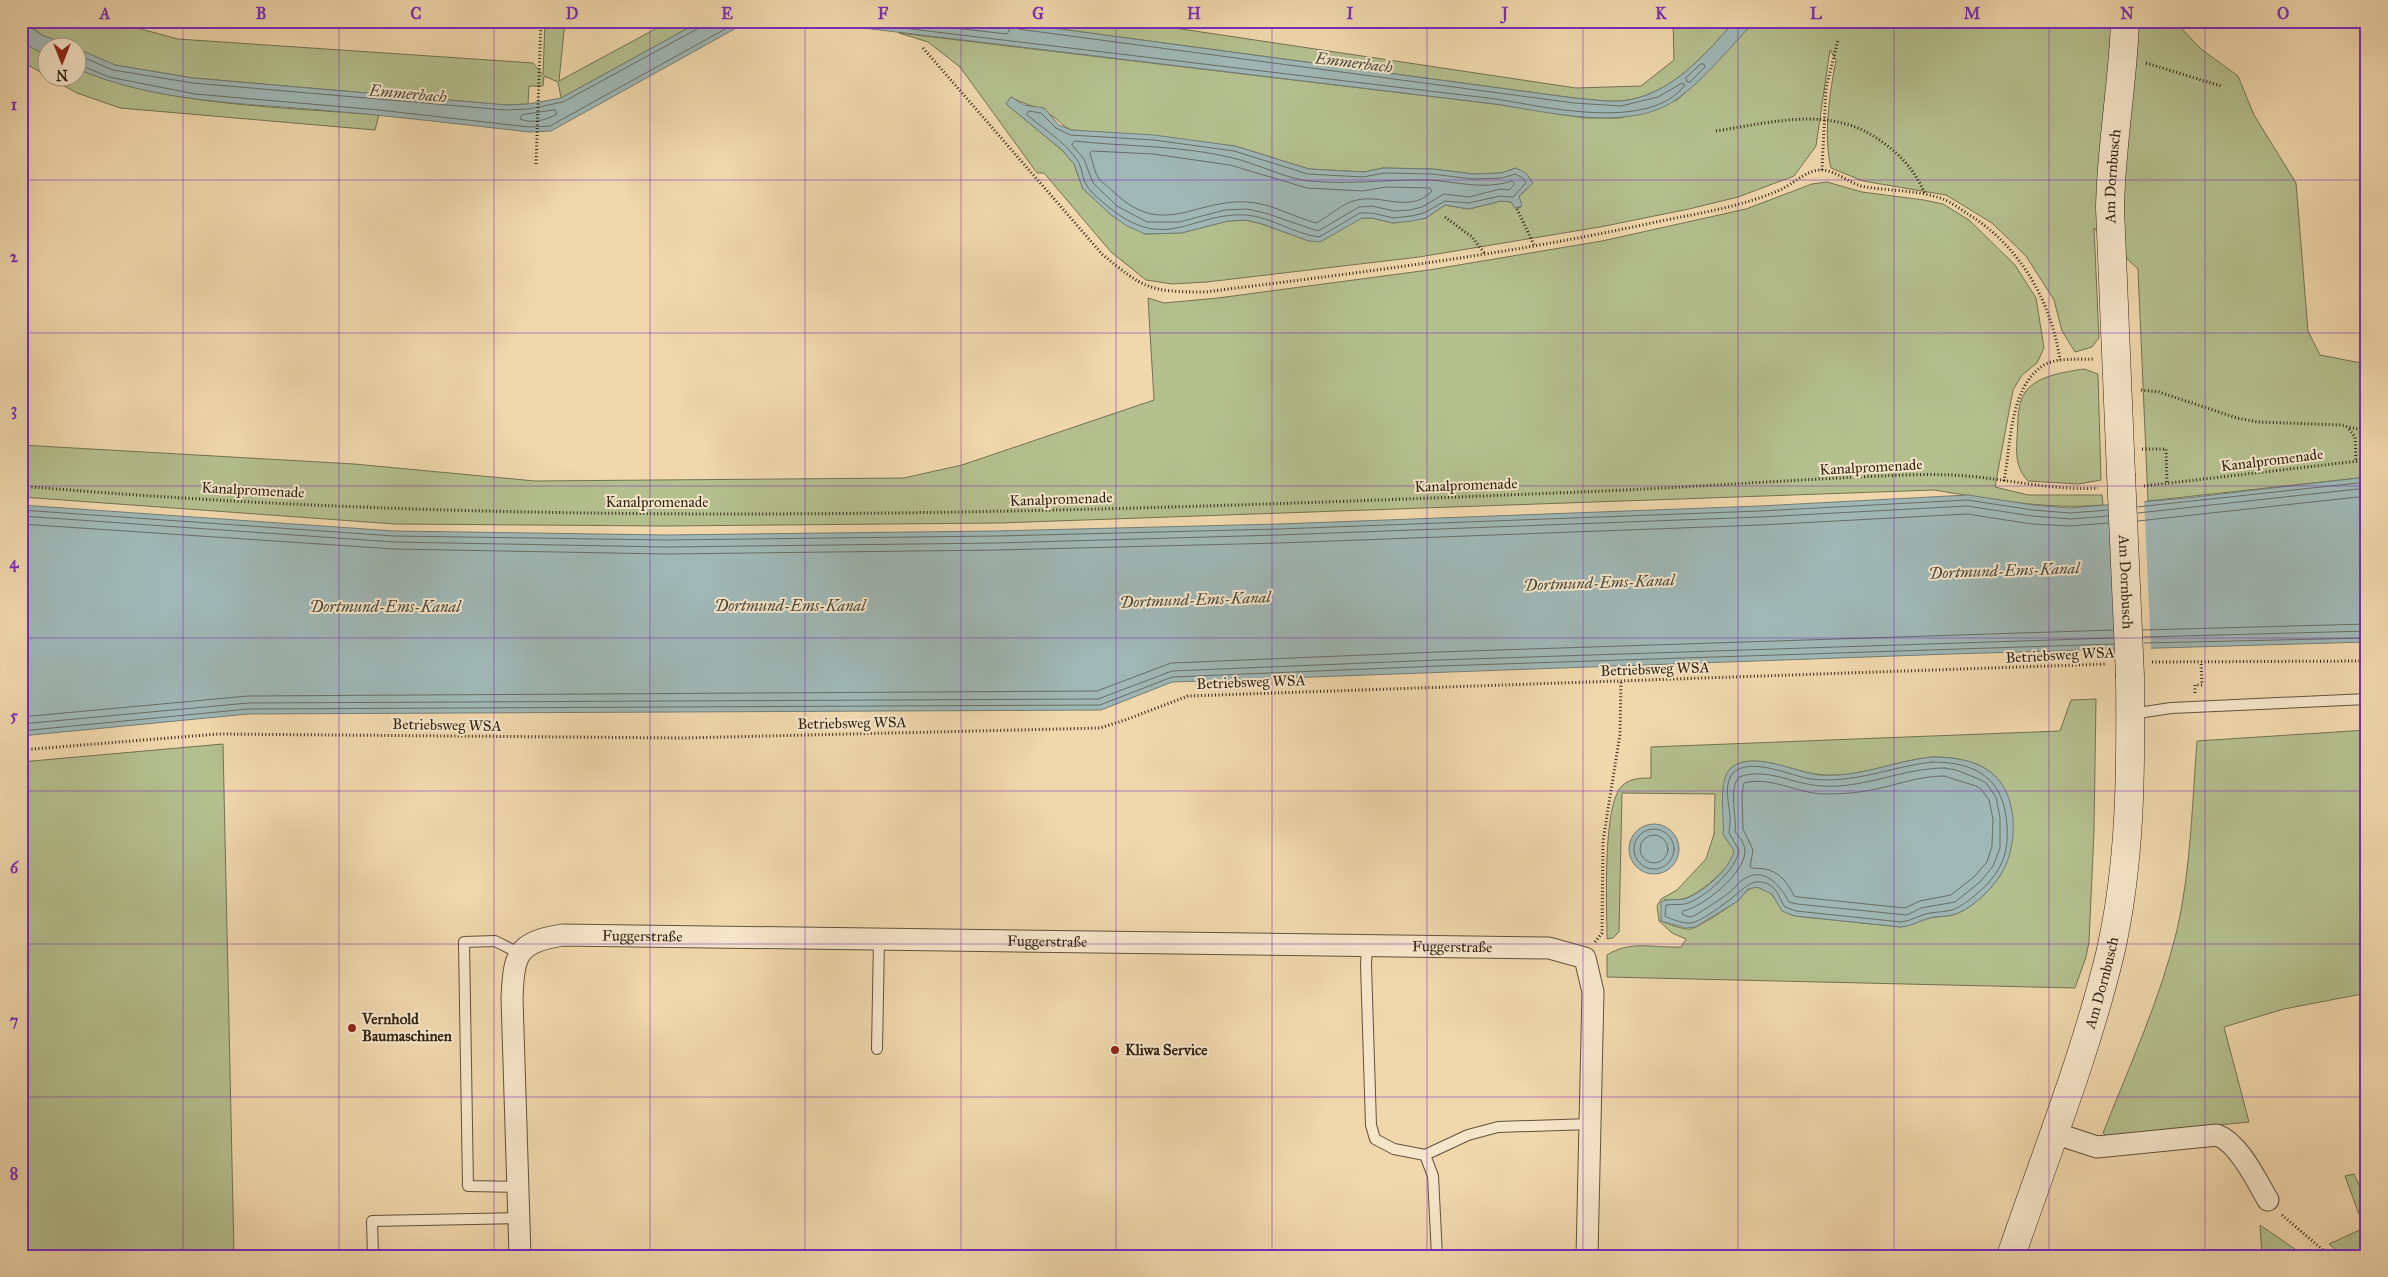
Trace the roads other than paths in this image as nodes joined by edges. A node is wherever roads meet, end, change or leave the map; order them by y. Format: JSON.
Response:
{"nodes":[{"id":1,"x":2125,"y":21,"type":"edge"},
{"id":2,"x":2367,"y":699,"type":"edge"},
{"id":3,"x":2130,"y":714,"type":"junction"},
{"id":4,"x":879,"y":940,"type":"junction"},
{"id":5,"x":1367,"y":946,"type":"junction"},
{"id":6,"x":519,"y":953,"type":"junction"},
{"id":7,"x":877,"y":1049,"type":"dead end"},
{"id":8,"x":1590,"y":1124,"type":"junction"},
{"id":9,"x":2054,"y":1133,"type":"junction"},
{"id":10,"x":1425,"y":1154,"type":"junction"},
{"id":11,"x":518,"y":1187,"type":"junction"},
{"id":12,"x":2268,"y":1200,"type":"road end"},
{"id":13,"x":519,"y":1218,"type":"junction"},
{"id":14,"x":372,"y":1256,"type":"edge"},
{"id":15,"x":520,"y":1256,"type":"edge"},
{"id":16,"x":1437,"y":1256,"type":"edge"},
{"id":17,"x":1587,"y":1256,"type":"edge"},
{"id":18,"x":2011,"y":1256,"type":"edge"}],
"edges":[{"from":1,"to":3,"type":"street","name":"Am Dornbusch","bridge":true},
{"from":2,"to":3,"type":"lane"},
{"from":3,"to":9,"type":"street","name":"Am Dornbusch"},
{"from":4,"to":5,"type":"street","name":"Fuggerstraße"},
{"from":4,"to":6,"type":"street","name":"Fuggerstraße"},
{"from":4,"to":7,"type":"lane"},
{"from":5,"to":8,"type":"street","name":"Fuggerstraße"},
{"from":5,"to":10,"type":"lane"},
{"from":6,"to":11,"type":"street"},
{"from":6,"to":11,"type":"lane"},
{"from":8,"to":10,"type":"lane"},
{"from":8,"to":17,"type":"street"},
{"from":9,"to":12,"type":"street"},
{"from":9,"to":18,"type":"street","name":"Am Dornbusch"},
{"from":10,"to":16,"type":"lane"},
{"from":11,"to":13,"type":"street"},
{"from":13,"to":14,"type":"lane"},
{"from":13,"to":15,"type":"street"}]}
